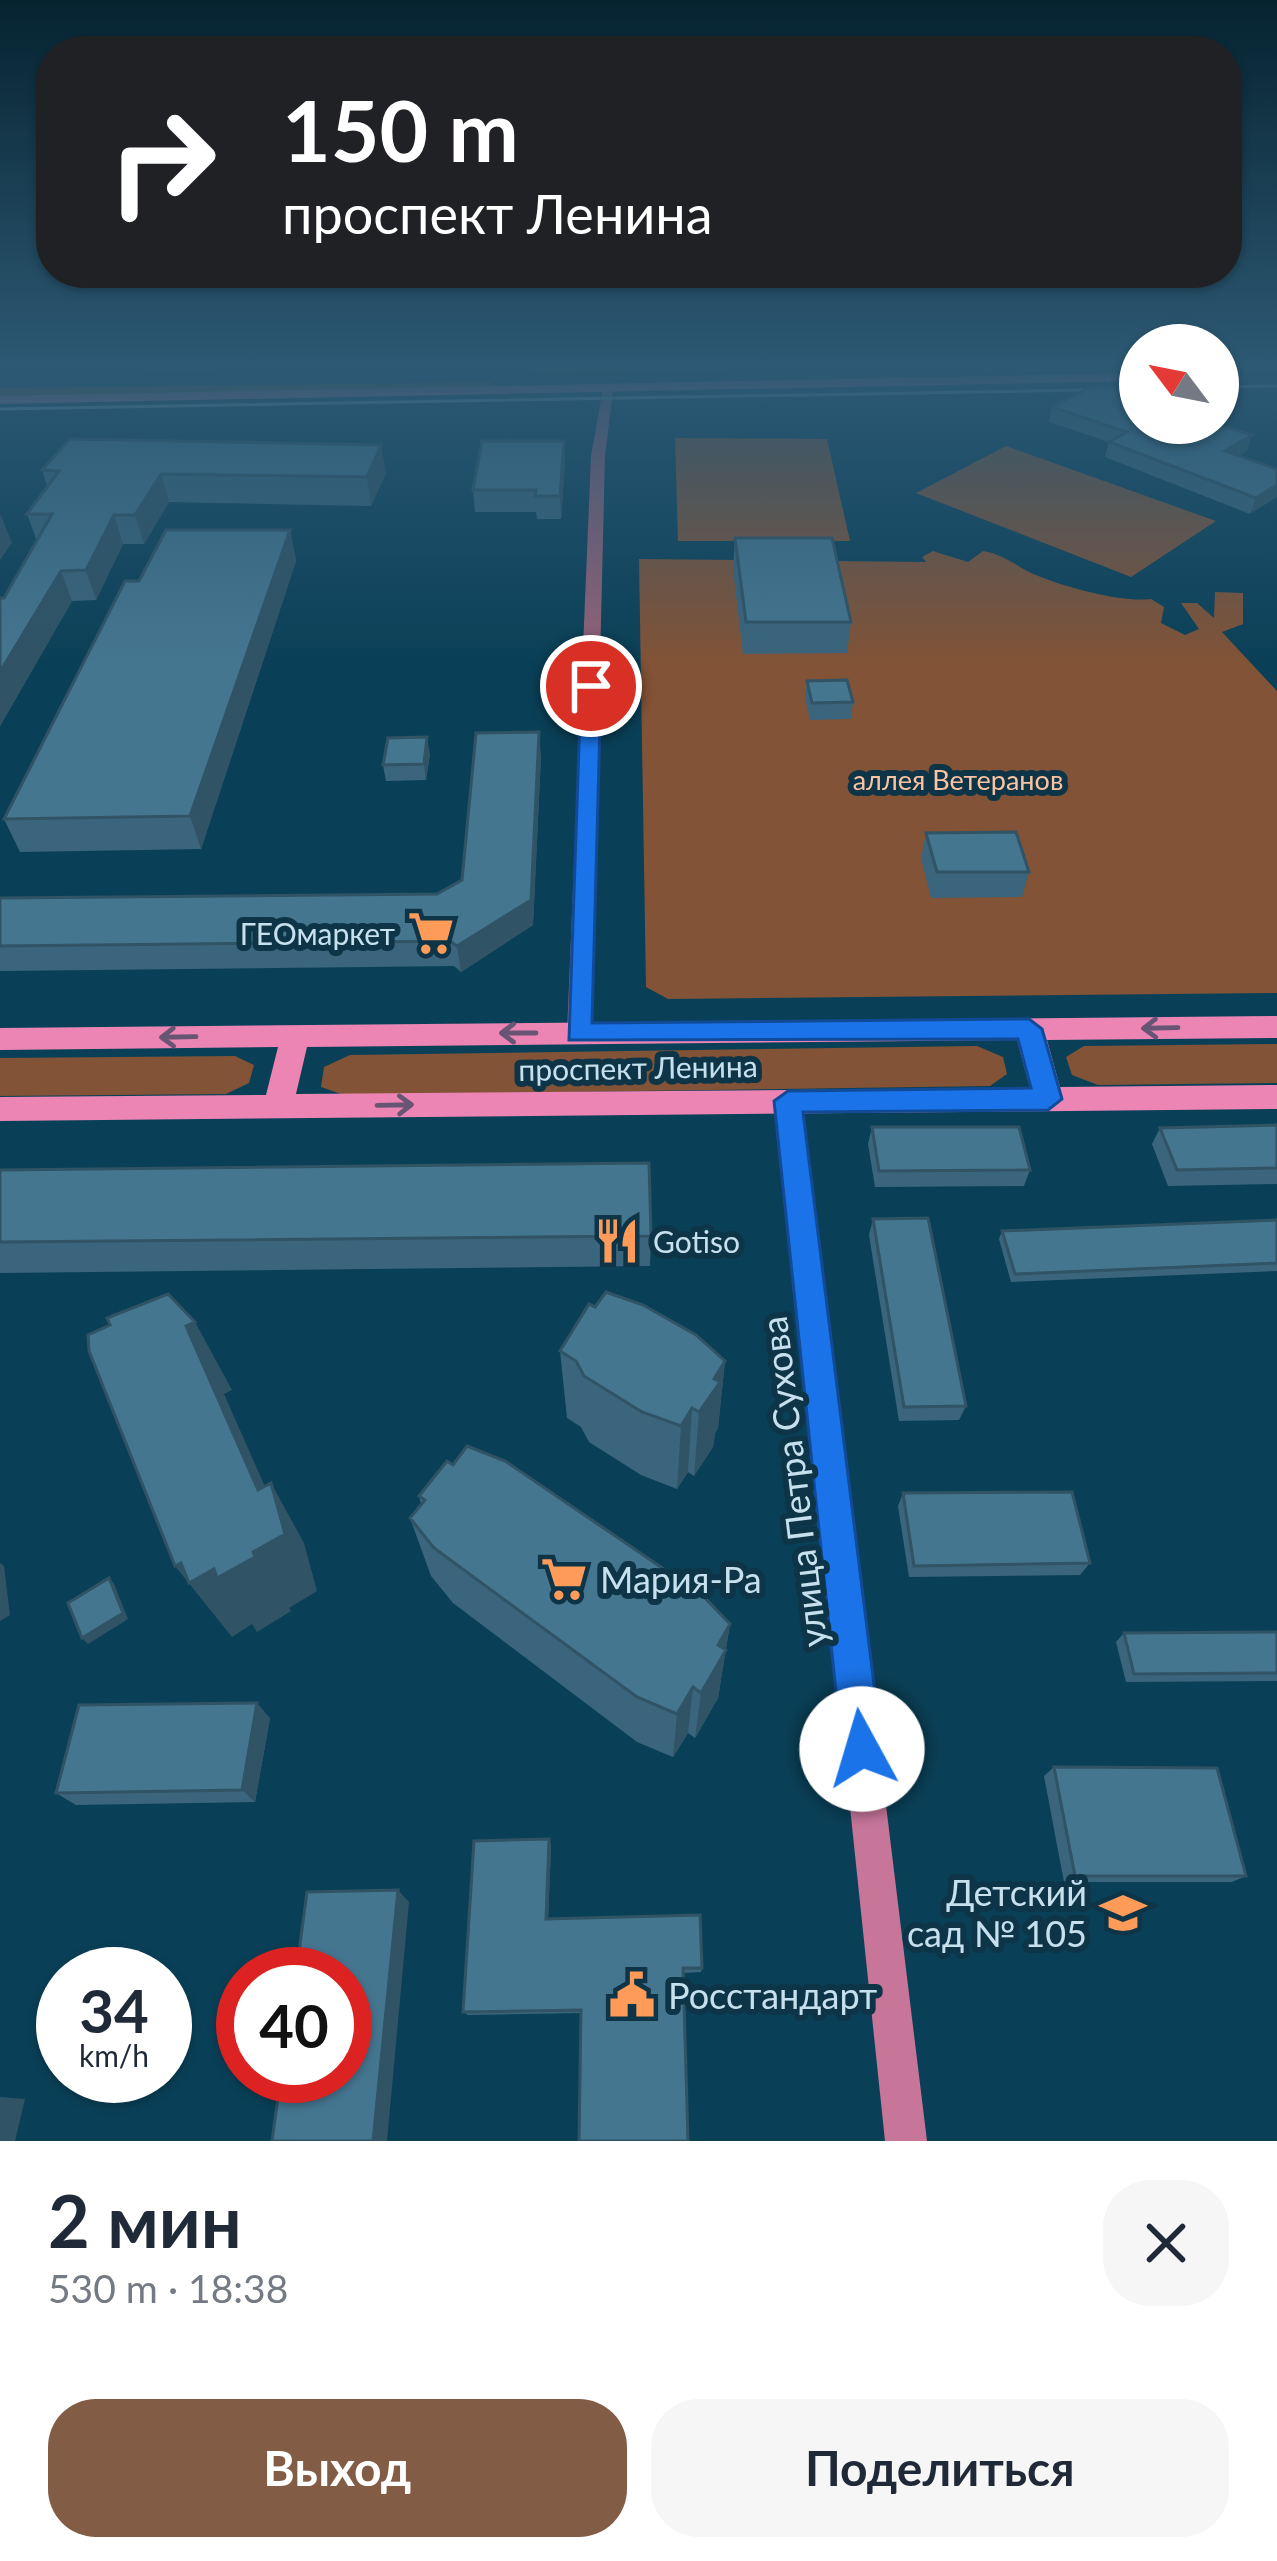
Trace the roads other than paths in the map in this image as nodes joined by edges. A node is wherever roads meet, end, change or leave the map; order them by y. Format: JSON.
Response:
{"nodes":[{"id":1,"x":598,"y":464,"type":"edge"},
{"id":2,"x":1277,"y":1027,"type":"edge"},
{"id":3,"x":1029,"y":1029,"type":"junction"},
{"id":4,"x":579,"y":1033,"type":"junction"},
{"id":5,"x":296,"y":1036,"type":"junction"},
{"id":6,"x":0,"y":1039,"type":"edge"},
{"id":7,"x":1277,"y":1096,"type":"edge"},
{"id":8,"x":1048,"y":1099,"type":"junction"},
{"id":9,"x":788,"y":1101,"type":"junction"},
{"id":10,"x":278,"y":1106,"type":"junction"},
{"id":11,"x":0,"y":1109,"type":"edge"},
{"id":12,"x":906,"y":2141,"type":"edge"}],
"edges":[{"from":1,"to":4,"type":"street"},
{"from":2,"to":3,"type":"main road","name":"проспект Ленина","one_way":true},
{"from":3,"to":4,"type":"main road","name":"проспект Ленина"},
{"from":3,"to":8,"type":"main road"},
{"from":4,"to":5,"type":"main road","name":"проспект Ленина","one_way":true},
{"from":5,"to":6,"type":"main road","name":"проспект Ленина","one_way":true},
{"from":5,"to":10,"type":"main road"},
{"from":7,"to":8,"type":"main road","name":"проспект Ленина"},
{"from":8,"to":9,"type":"main road","name":"проспект Ленина"},
{"from":10,"to":9,"type":"main road","name":"проспект Ленина","one_way":true},
{"from":9,"to":12,"type":"main road","name":"улица Петра Сухова"},
{"from":10,"to":11,"type":"main road","name":"проспект Ленина"}]}
